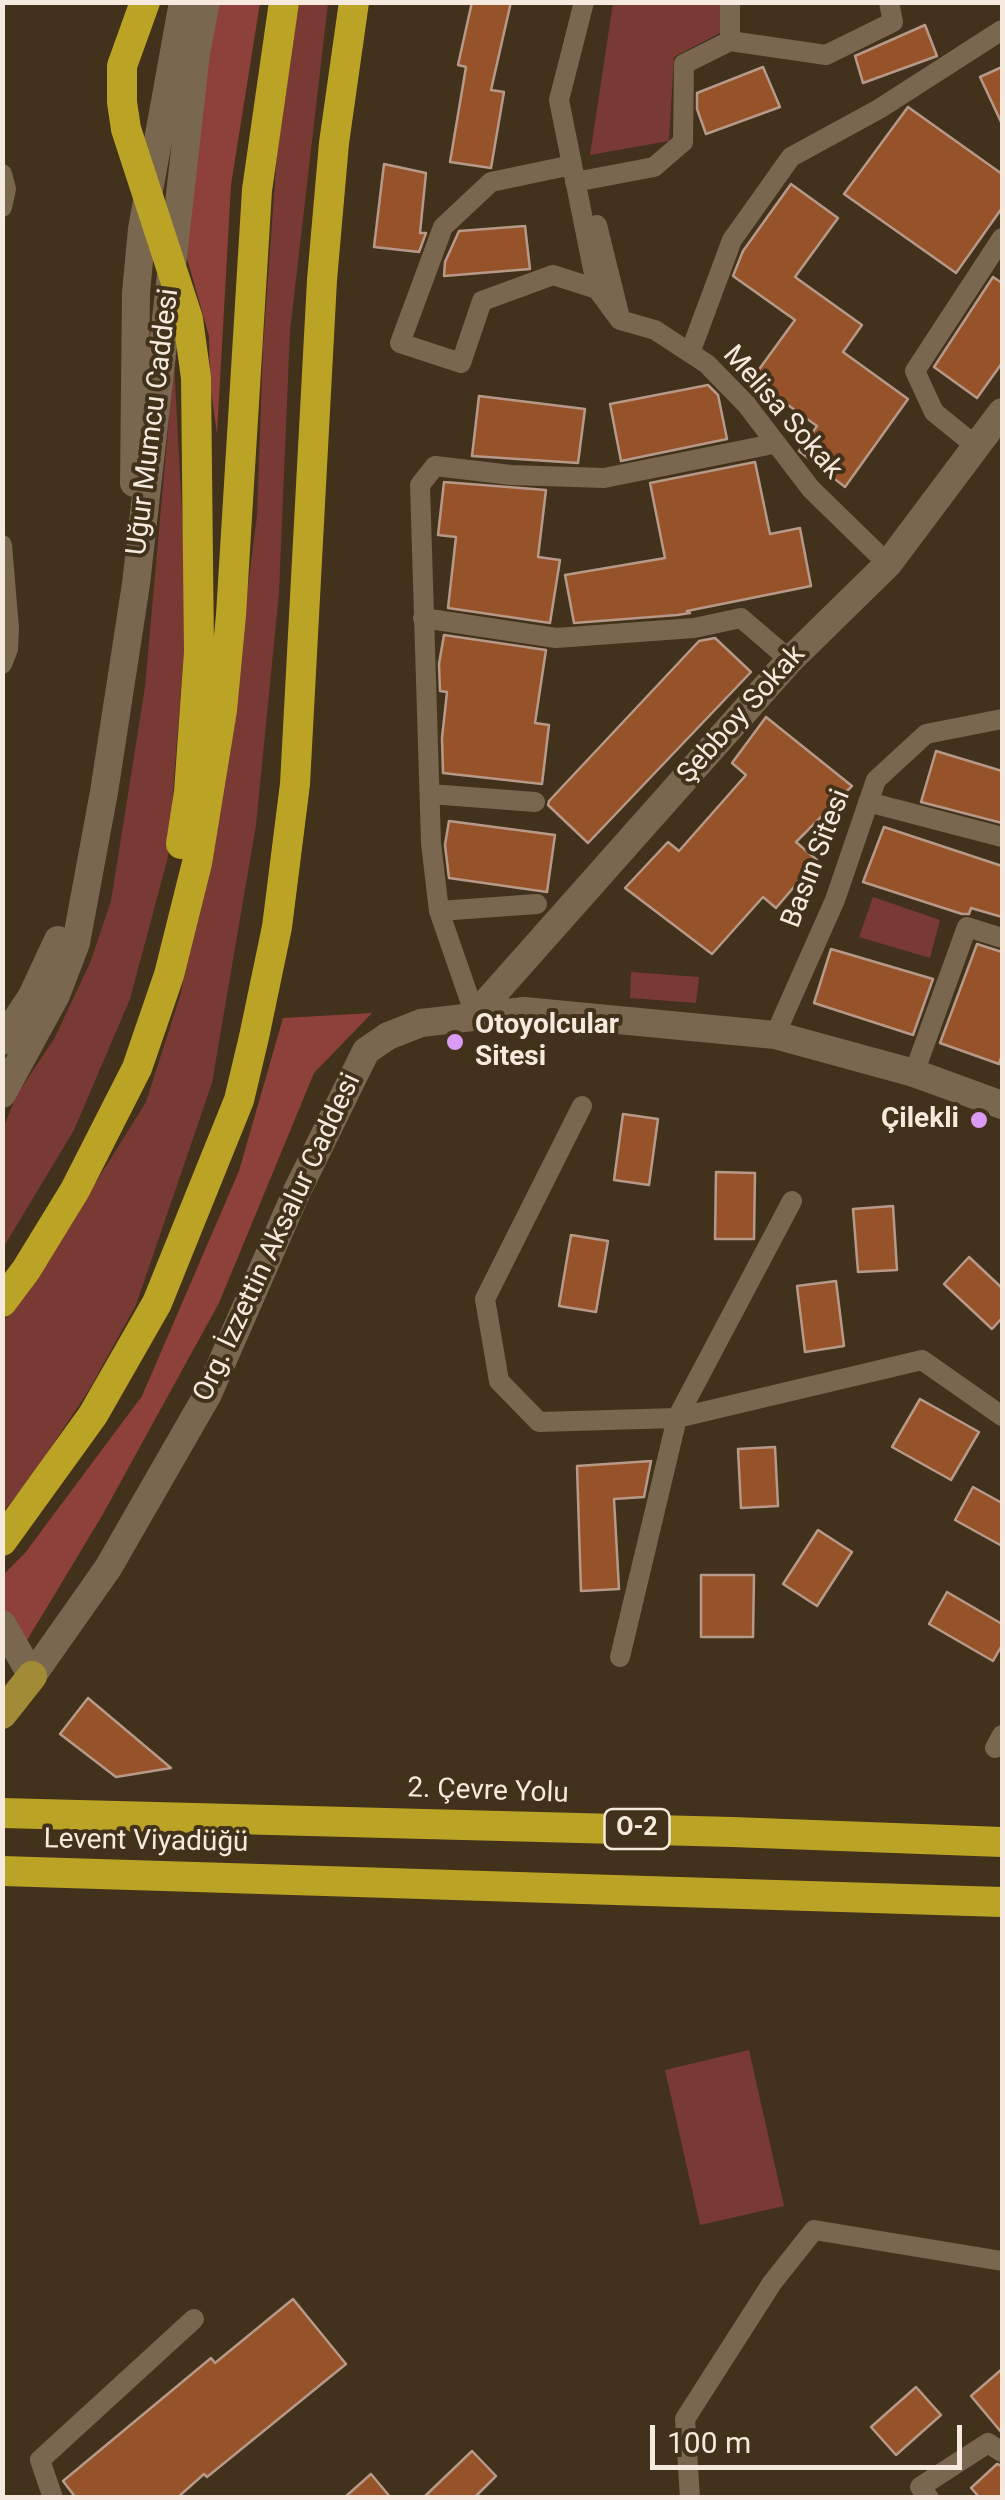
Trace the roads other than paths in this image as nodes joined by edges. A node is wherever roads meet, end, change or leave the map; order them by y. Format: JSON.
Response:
{"nodes":[{"id":1,"x":145,"y":2,"type":"edge"},
{"id":2,"x":183,"y":2,"type":"edge"},
{"id":3,"x":206,"y":2,"type":"edge"},
{"id":4,"x":284,"y":2,"type":"edge"},
{"id":5,"x":354,"y":2,"type":"edge"},
{"id":6,"x":584,"y":2,"type":"edge"},
{"id":7,"x":730,"y":2,"type":"edge"},
{"id":8,"x":889,"y":2,"type":"edge"},
{"id":9,"x":1002,"y":30,"type":"edge"},
{"id":10,"x":730,"y":40,"type":"junction"},
{"id":11,"x":2,"y":174,"type":"edge"},
{"id":12,"x":578,"y":176,"type":"junction"},
{"id":13,"x":2,"y":207,"type":"edge"},
{"id":14,"x":1002,"y":238,"type":"edge"},
{"id":15,"x":597,"y":289,"type":"junction"},
{"id":16,"x":620,"y":320,"type":"junction"},
{"id":17,"x":690,"y":354,"type":"junction"},
{"id":18,"x":1002,"y":412,"type":"edge"},
{"id":19,"x":774,"y":444,"type":"junction"},
{"id":20,"x":977,"y":447,"type":"junction"},
{"id":21,"x":139,"y":539,"type":"junction"},
{"id":22,"x":2,"y":545,"type":"edge"},
{"id":23,"x":888,"y":564,"type":"junction"},
{"id":24,"x":423,"y":618,"type":"junction"},
{"id":25,"x":790,"y":660,"type":"junction"},
{"id":26,"x":2,"y":664,"type":"edge"},
{"id":27,"x":1002,"y":719,"type":"edge"},
{"id":28,"x":430,"y":794,"type":"junction"},
{"id":29,"x":534,"y":802,"type":"dead end"},
{"id":30,"x":868,"y":802,"type":"junction"},
{"id":31,"x":1002,"y":837,"type":"edge"},
{"id":32,"x":95,"y":840,"type":"junction"},
{"id":33,"x":537,"y":904,"type":"dead end"},
{"id":34,"x":439,"y":911,"type":"junction"},
{"id":35,"x":1002,"y":938,"type":"edge"},
{"id":36,"x":169,"y":976,"type":"junction"},
{"id":37,"x":475,"y":1015,"type":"junction"},
{"id":38,"x":775,"y":1035,"type":"junction"},
{"id":39,"x":2,"y":1040,"type":"edge"},
{"id":40,"x":914,"y":1073,"type":"junction"},
{"id":41,"x":2,"y":1094,"type":"edge"},
{"id":42,"x":1002,"y":1105,"type":"edge"},
{"id":43,"x":582,"y":1106,"type":"dead end"},
{"id":44,"x":792,"y":1201,"type":"dead end"},
{"id":45,"x":2,"y":1302,"type":"edge"},
{"id":46,"x":1002,"y":1416,"type":"edge"},
{"id":47,"x":677,"y":1418,"type":"junction"},
{"id":48,"x":2,"y":1540,"type":"edge"},
{"id":49,"x":2,"y":1624,"type":"edge"},
{"id":50,"x":620,"y":1657,"type":"dead end"},
{"id":51,"x":32,"y":1676,"type":"junction"},
{"id":52,"x":2,"y":1714,"type":"edge"},
{"id":53,"x":2,"y":1813,"type":"edge"},
{"id":54,"x":272,"y":1819,"type":"joint"},
{"id":55,"x":1002,"y":1842,"type":"edge"},
{"id":56,"x":2,"y":1871,"type":"edge"},
{"id":57,"x":1002,"y":1902,"type":"edge"},
{"id":58,"x":1002,"y":2260,"type":"edge"},
{"id":59,"x":194,"y":2319,"type":"dead end"},
{"id":60,"x":1002,"y":2452,"type":"edge"},
{"id":61,"x":53,"y":2498,"type":"edge"},
{"id":62,"x":690,"y":2498,"type":"edge"},
{"id":63,"x":930,"y":2498,"type":"edge"}],
"edges":[{"from":1,"to":36,"type":"highway"},
{"from":2,"to":21,"type":"main road"},
{"from":3,"to":21,"type":"main road","name":"Uğur Mumcu Caddesi"},
{"from":4,"to":36,"type":"highway"},
{"from":5,"to":48,"type":"highway"},
{"from":6,"to":12,"type":"street"},
{"from":7,"to":10,"type":"street"},
{"from":8,"to":10,"type":"street"},
{"from":9,"to":17,"type":"street"},
{"from":10,"to":12,"type":"street"},
{"from":11,"to":13,"type":"street"},
{"from":12,"to":15,"type":"street"},
{"from":12,"to":15,"type":"street"},
{"from":12,"to":16,"type":"street"},
{"from":14,"to":20,"type":"street"},
{"from":15,"to":16,"type":"street"},
{"from":16,"to":17,"type":"street","name":"Melisa Sokak"},
{"from":17,"to":19,"type":"street","name":"Melisa Sokak"},
{"from":18,"to":20,"type":"main road","name":"Şebboy Sokak"},
{"from":19,"to":23,"type":"street","name":"Melisa Sokak"},
{"from":19,"to":24,"type":"street"},
{"from":20,"to":23,"type":"main road","name":"Şebboy Sokak"},
{"from":21,"to":32,"type":"main road","name":"Uğur Mumcu Caddesi"},
{"from":22,"to":26,"type":"street"},
{"from":23,"to":25,"type":"main road","name":"Şebboy Sokak"},
{"from":24,"to":25,"type":"street"},
{"from":24,"to":28,"type":"street"},
{"from":25,"to":37,"type":"main road","name":"Şebboy Sokak"},
{"from":27,"to":30,"type":"street","name":"Basın Sitesi"},
{"from":28,"to":29,"type":"street"},
{"from":28,"to":34,"type":"street"},
{"from":30,"to":31,"type":"street"},
{"from":30,"to":38,"type":"street","name":"Basın Sitesi"},
{"from":32,"to":39,"type":"main road"},
{"from":32,"to":41,"type":"main road"},
{"from":33,"to":34,"type":"street"},
{"from":34,"to":37,"type":"street"},
{"from":35,"to":40,"type":"street"},
{"from":36,"to":45,"type":"highway"},
{"from":37,"to":38,"type":"main road","name":"Org. İzzettin Aksalur Caddesi"},
{"from":37,"to":51,"type":"main road","name":"Org. İzzettin Aksalur Caddesi"},
{"from":38,"to":40,"type":"main road","name":"Org. İzzettin Aksalur Caddesi"},
{"from":40,"to":42,"type":"main road","name":"Org. İzzettin Aksalur Caddesi"},
{"from":43,"to":47,"type":"street"},
{"from":44,"to":47,"type":"street"},
{"from":46,"to":47,"type":"street"},
{"from":47,"to":50,"type":"street"},
{"from":49,"to":51,"type":"main road"},
{"from":51,"to":52,"type":"main road"},
{"from":53,"to":54,"type":"highway","name":"Levent Viyadüğü","number":"O-2"},
{"from":54,"to":55,"type":"highway","name":"2. Çevre Yolu","number":"O-2"},
{"from":56,"to":57,"type":"highway","name":"Levent Viyadüğü","number":"O-2"},
{"from":58,"to":62,"type":"street"},
{"from":59,"to":61,"type":"street"},
{"from":60,"to":63,"type":"street"}]}
